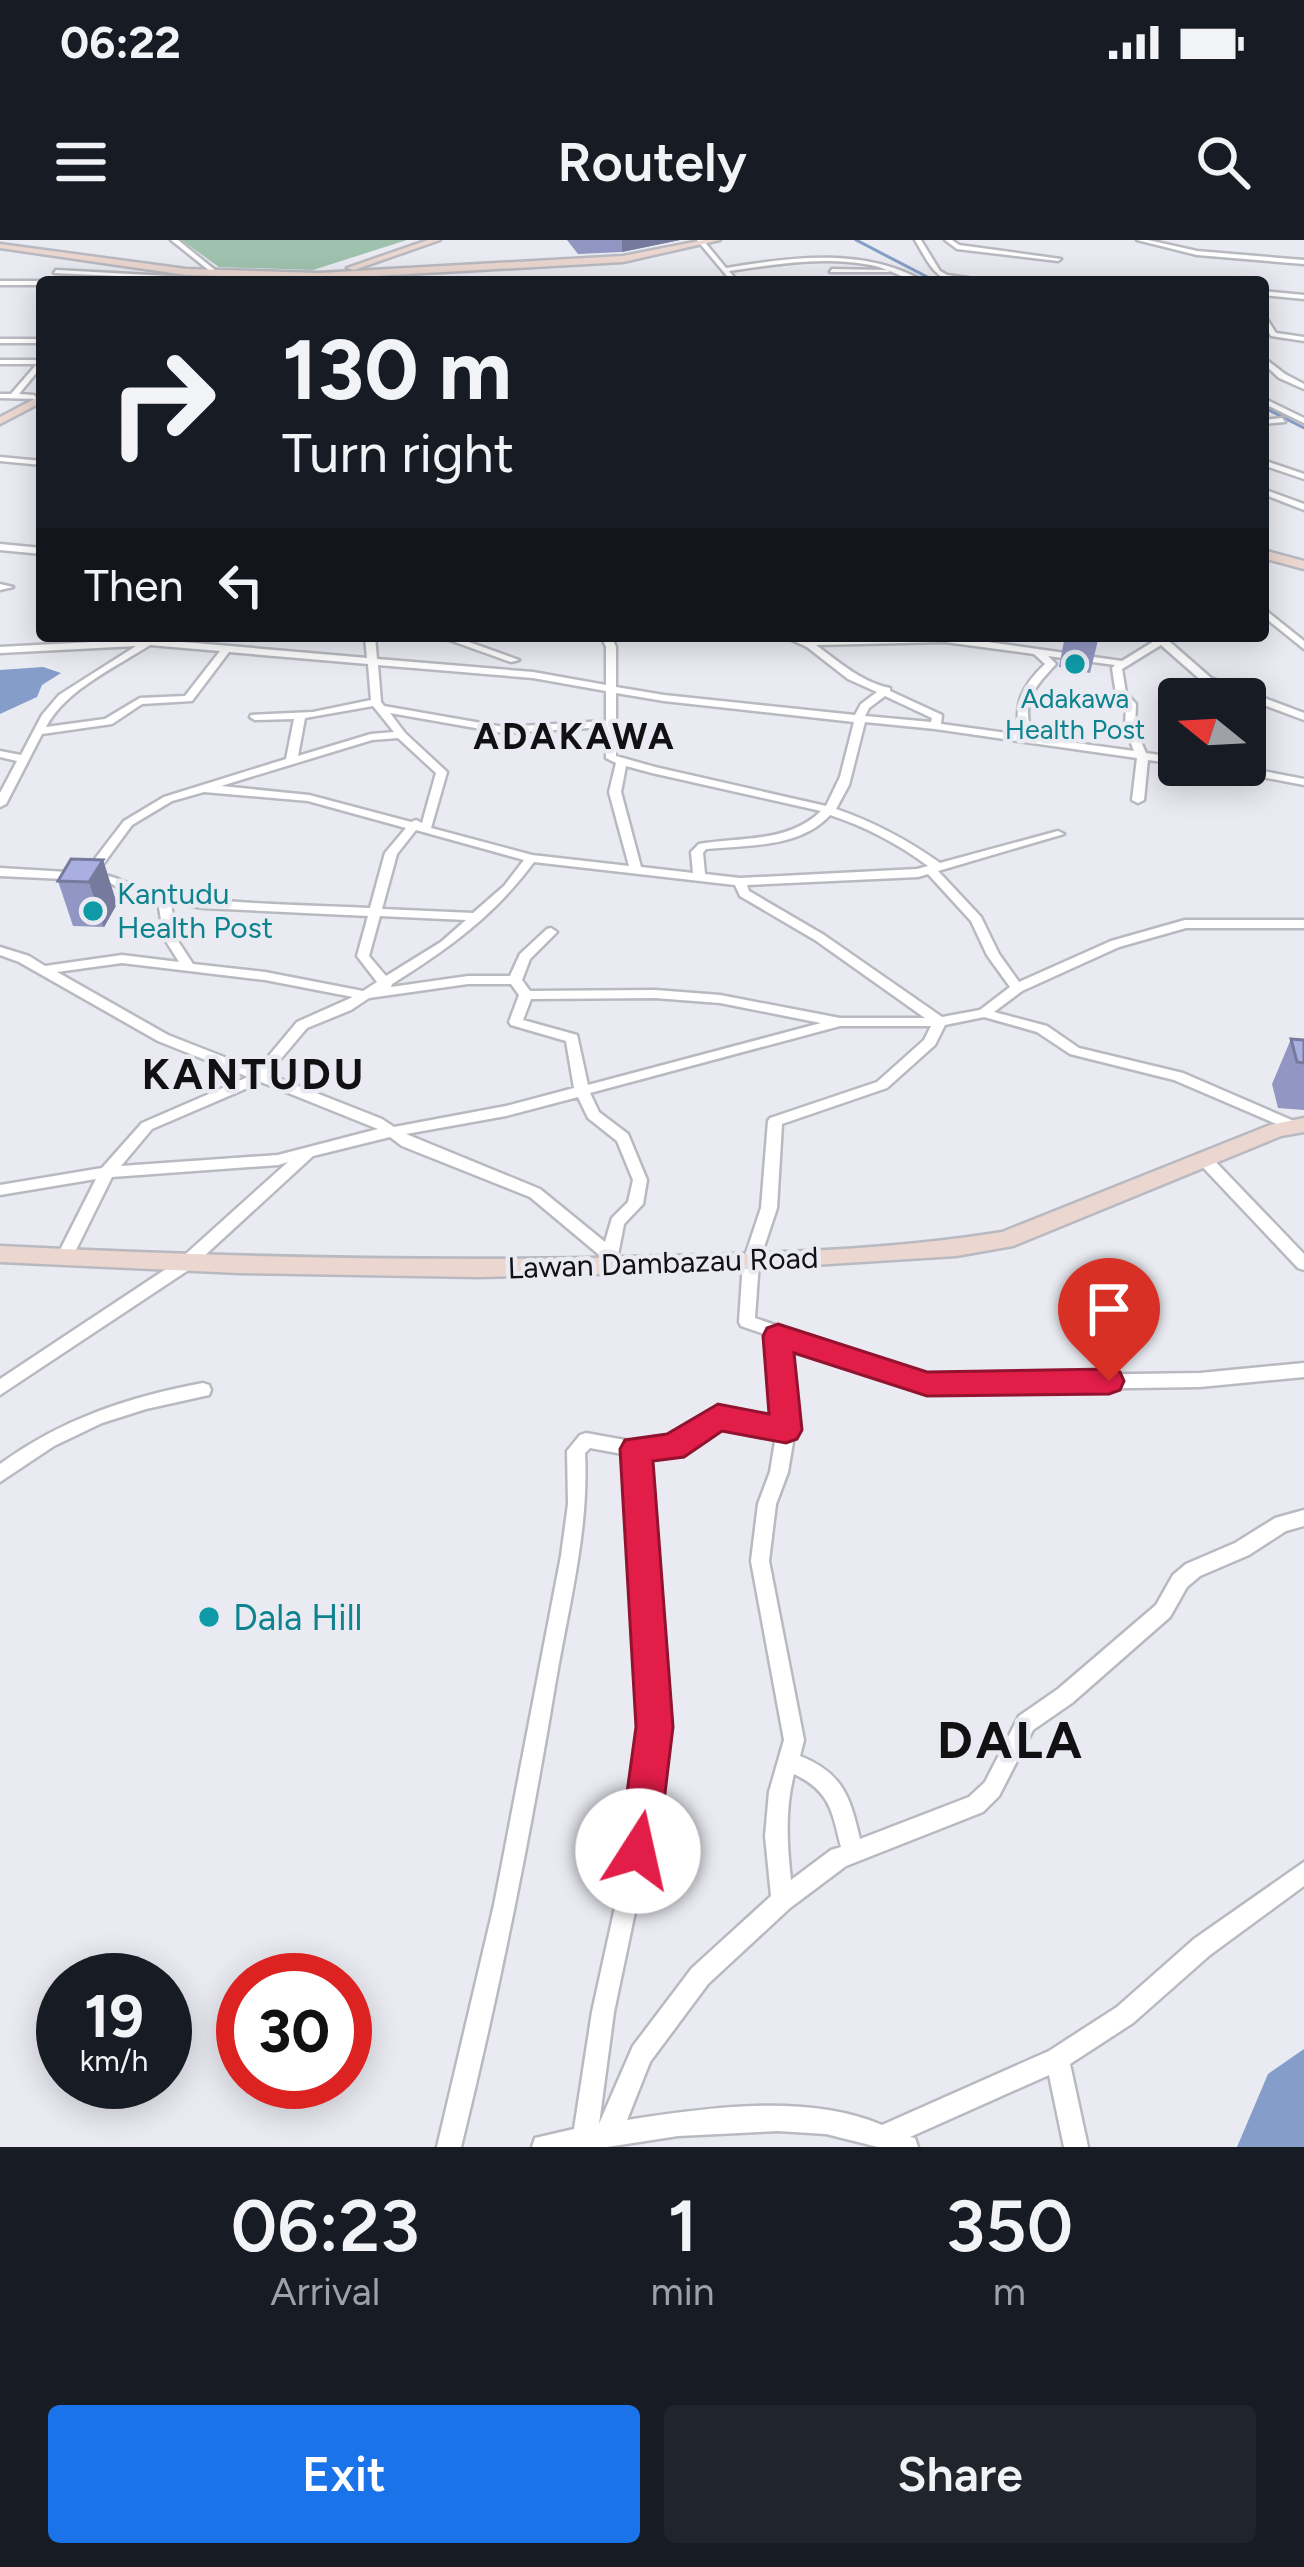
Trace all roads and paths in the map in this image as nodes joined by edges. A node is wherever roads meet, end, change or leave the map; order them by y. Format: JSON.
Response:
{"nodes":[{"id":1,"x":174,"y":240,"type":"edge"},
{"id":2,"x":424,"y":240,"type":"edge"},
{"id":3,"x":436,"y":240,"type":"edge"},
{"id":4,"x":716,"y":240,"type":"edge"},
{"id":5,"x":918,"y":240,"type":"edge"},
{"id":6,"x":948,"y":240,"type":"edge"},
{"id":7,"x":1140,"y":240,"type":"edge"},
{"id":8,"x":702,"y":241,"type":"edge"},
{"id":9,"x":0,"y":244,"type":"edge"},
{"id":10,"x":1058,"y":259,"type":"dead end"},
{"id":11,"x":1304,"y":262,"type":"edge"},
{"id":12,"x":366,"y":269,"type":"junction"},
{"id":13,"x":728,"y":269,"type":"junction"},
{"id":14,"x":832,"y":271,"type":"dead end"},
{"id":15,"x":56,"y":272,"type":"dead end"},
{"id":16,"x":195,"y":272,"type":"junction"},
{"id":17,"x":213,"y":272,"type":"junction"},
{"id":18,"x":940,"y":274,"type":"junction"},
{"id":19,"x":111,"y":276,"type":"edge"},
{"id":20,"x":188,"y":276,"type":"edge"},
{"id":21,"x":280,"y":276,"type":"edge"},
{"id":22,"x":299,"y":276,"type":"edge"},
{"id":23,"x":323,"y":276,"type":"edge"},
{"id":24,"x":326,"y":276,"type":"edge"},
{"id":25,"x":337,"y":276,"type":"edge"},
{"id":26,"x":732,"y":276,"type":"edge"},
{"id":27,"x":919,"y":276,"type":"edge"},
{"id":28,"x":944,"y":276,"type":"edge"},
{"id":29,"x":953,"y":276,"type":"edge"},
{"id":30,"x":0,"y":283,"type":"edge"},
{"id":31,"x":36,"y":283,"type":"edge"},
{"id":32,"x":1269,"y":294,"type":"edge"},
{"id":33,"x":1304,"y":297,"type":"edge"},
{"id":34,"x":1269,"y":326,"type":"edge"},
{"id":35,"x":1304,"y":339,"type":"edge"},
{"id":36,"x":0,"y":341,"type":"edge"},
{"id":37,"x":36,"y":341,"type":"edge"},
{"id":38,"x":0,"y":362,"type":"edge"},
{"id":39,"x":36,"y":362,"type":"edge"},
{"id":40,"x":1269,"y":364,"type":"edge"},
{"id":41,"x":36,"y":369,"type":"edge"},
{"id":42,"x":1304,"y":387,"type":"edge"},
{"id":43,"x":0,"y":396,"type":"edge"},
{"id":44,"x":36,"y":396,"type":"edge"},
{"id":45,"x":13,"y":397,"type":"junction"},
{"id":46,"x":36,"y":398,"type":"edge"},
{"id":47,"x":1269,"y":403,"type":"edge"},
{"id":48,"x":0,"y":418,"type":"edge"},
{"id":49,"x":1282,"y":421,"type":"dead end"},
{"id":50,"x":1269,"y":422,"type":"edge"},
{"id":51,"x":1304,"y":422,"type":"edge"},
{"id":52,"x":0,"y":459,"type":"edge"},
{"id":53,"x":36,"y":462,"type":"edge"},
{"id":54,"x":1269,"y":465,"type":"edge"},
{"id":55,"x":1282,"y":470,"type":"junction"},
{"id":56,"x":1304,"y":477,"type":"edge"},
{"id":57,"x":1269,"y":482,"type":"edge"},
{"id":58,"x":1269,"y":490,"type":"edge"},
{"id":59,"x":1304,"y":507,"type":"edge"},
{"id":60,"x":0,"y":547,"type":"edge"},
{"id":61,"x":36,"y":551,"type":"edge"},
{"id":62,"x":1269,"y":556,"type":"edge"},
{"id":63,"x":1304,"y":566,"type":"edge"},
{"id":64,"x":1269,"y":616,"type":"edge"},
{"id":65,"x":111,"y":642,"type":"edge"},
{"id":66,"x":148,"y":642,"type":"edge"},
{"id":67,"x":181,"y":642,"type":"edge"},
{"id":68,"x":370,"y":642,"type":"edge"},
{"id":69,"x":462,"y":642,"type":"edge"},
{"id":70,"x":609,"y":642,"type":"edge"},
{"id":71,"x":805,"y":642,"type":"edge"},
{"id":72,"x":969,"y":642,"type":"edge"},
{"id":73,"x":1055,"y":642,"type":"edge"},
{"id":74,"x":1153,"y":642,"type":"edge"},
{"id":75,"x":1164,"y":642,"type":"edge"},
{"id":76,"x":1304,"y":646,"type":"edge"},
{"id":77,"x":228,"y":647,"type":"junction"},
{"id":78,"x":0,"y":650,"type":"edge"},
{"id":79,"x":1042,"y":651,"type":"junction"},
{"id":80,"x":514,"y":659,"type":"dead end"},
{"id":81,"x":371,"y":663,"type":"junction"},
{"id":82,"x":1120,"y":663,"type":"junction"},
{"id":83,"x":608,"y":687,"type":"junction"},
{"id":84,"x":886,"y":690,"type":"junction"},
{"id":85,"x":378,"y":705,"type":"junction"},
{"id":86,"x":300,"y":716,"type":"junction"},
{"id":87,"x":255,"y":717,"type":"dead end"},
{"id":88,"x":1304,"y":718,"type":"edge"},
{"id":89,"x":858,"y":720,"type":"junction"},
{"id":90,"x":609,"y":724,"type":"junction"},
{"id":91,"x":935,"y":726,"type":"junction"},
{"id":92,"x":39,"y":731,"type":"junction"},
{"id":93,"x":401,"y":735,"type":"junction"},
{"id":94,"x":1029,"y":741,"type":"junction"},
{"id":95,"x":0,"y":754,"type":"edge"},
{"id":96,"x":26,"y":759,"type":"junction"},
{"id":97,"x":1144,"y":760,"type":"junction"},
{"id":98,"x":1158,"y":760,"type":"edge"},
{"id":99,"x":291,"y":762,"type":"junction"},
{"id":100,"x":622,"y":762,"type":"junction"},
{"id":101,"x":1266,"y":775,"type":"edge"},
{"id":102,"x":1304,"y":782,"type":"edge"},
{"id":103,"x":202,"y":788,"type":"junction"},
{"id":104,"x":1138,"y":800,"type":"dead end"},
{"id":105,"x":0,"y":804,"type":"edge"},
{"id":106,"x":827,"y":810,"type":"junction"},
{"id":107,"x":421,"y":825,"type":"junction"},
{"id":108,"x":1058,"y":834,"type":"dead end"},
{"id":109,"x":531,"y":858,"type":"junction"},
{"id":110,"x":934,"y":868,"type":"junction"},
{"id":111,"x":636,"y":871,"type":"junction"},
{"id":112,"x":0,"y":872,"type":"edge"},
{"id":113,"x":87,"y":877,"type":"junction"},
{"id":114,"x":699,"y":878,"type":"junction"},
{"id":115,"x":740,"y":882,"type":"junction"},
{"id":116,"x":164,"y":900,"type":"junction"},
{"id":117,"x":375,"y":909,"type":"junction"},
{"id":118,"x":476,"y":917,"type":"junction"},
{"id":119,"x":1304,"y":923,"type":"edge"},
{"id":120,"x":551,"y":932,"type":"dead end"},
{"id":121,"x":0,"y":951,"type":"edge"},
{"id":122,"x":189,"y":967,"type":"junction"},
{"id":123,"x":44,"y":970,"type":"junction"},
{"id":124,"x":515,"y":980,"type":"junction"},
{"id":125,"x":386,"y":985,"type":"junction"},
{"id":126,"x":1017,"y":988,"type":"junction"},
{"id":127,"x":364,"y":995,"type":"junction"},
{"id":128,"x":526,"y":995,"type":"junction"},
{"id":129,"x":984,"y":1013,"type":"junction"},
{"id":130,"x":840,"y":1022,"type":"junction"},
{"id":131,"x":940,"y":1022,"type":"junction"},
{"id":132,"x":256,"y":1078,"type":"junction"},
{"id":133,"x":582,"y":1091,"type":"junction"},
{"id":134,"x":1298,"y":1125,"type":"edge"},
{"id":135,"x":390,"y":1132,"type":"junction"},
{"id":136,"x":310,"y":1151,"type":"junction"},
{"id":137,"x":1203,"y":1158,"type":"junction"},
{"id":138,"x":107,"y":1172,"type":"junction"},
{"id":139,"x":0,"y":1190,"type":"edge"},
{"id":140,"x":0,"y":1254,"type":"edge"},
{"id":141,"x":64,"y":1258,"type":"junction"},
{"id":142,"x":611,"y":1262,"type":"junction"},
{"id":143,"x":751,"y":1262,"type":"junction"},
{"id":144,"x":1304,"y":1264,"type":"edge"},
{"id":145,"x":184,"y":1265,"type":"junction"},
{"id":146,"x":778,"y":1336,"type":"junction"},
{"id":147,"x":1304,"y":1370,"type":"edge"},
{"id":148,"x":0,"y":1388,"type":"edge"},
{"id":149,"x":203,"y":1390,"type":"dead end"},
{"id":150,"x":786,"y":1430,"type":"junction"},
{"id":151,"x":636,"y":1449,"type":"junction"},
{"id":152,"x":0,"y":1474,"type":"edge"},
{"id":153,"x":1304,"y":1518,"type":"edge"},
{"id":154,"x":790,"y":1762,"type":"junction"},
{"id":155,"x":853,"y":1852,"type":"junction"},
{"id":156,"x":1304,"y":1874,"type":"edge"},
{"id":157,"x":782,"y":1900,"type":"junction"},
{"id":158,"x":1057,"y":2059,"type":"junction"},
{"id":159,"x":597,"y":2136,"type":"junction"},
{"id":160,"x":896,"y":2141,"type":"edge"},
{"id":161,"x":448,"y":2147,"type":"edge"},
{"id":162,"x":544,"y":2147,"type":"edge"},
{"id":163,"x":1076,"y":2147,"type":"edge"}],
"edges":[{"from":1,"to":17,"type":"street"},
{"from":2,"to":23,"type":"main road"},
{"from":3,"to":12,"type":"main road"},
{"from":4,"to":8,"type":"main road"},
{"from":5,"to":18,"type":"street"},
{"from":6,"to":10,"type":"street"},
{"from":7,"to":11,"type":"street"},
{"from":8,"to":12,"type":"main road"},
{"from":8,"to":13,"type":"street"},
{"from":8,"to":25,"type":"main road"},
{"from":9,"to":16,"type":"main road"},
{"from":9,"to":17,"type":"main road"},
{"from":12,"to":24,"type":"main road"},
{"from":13,"to":26,"type":"street"},
{"from":13,"to":27,"type":"street"},
{"from":14,"to":27,"type":"street"},
{"from":15,"to":19,"type":"street"},
{"from":16,"to":20,"type":"street"},
{"from":16,"to":21,"type":"main road"},
{"from":17,"to":22,"type":"main road"},
{"from":18,"to":27,"type":"street"},
{"from":18,"to":28,"type":"street"},
{"from":18,"to":29,"type":"street"},
{"from":30,"to":31,"type":"street"},
{"from":32,"to":33,"type":"street"},
{"from":34,"to":35,"type":"street"},
{"from":36,"to":37,"type":"street"},
{"from":38,"to":39,"type":"street"},
{"from":40,"to":42,"type":"street"},
{"from":41,"to":45,"type":"street"},
{"from":43,"to":45,"type":"street"},
{"from":44,"to":45,"type":"street"},
{"from":46,"to":48,"type":"main road"},
{"from":47,"to":51,"type":"street"},
{"from":49,"to":50,"type":"street"},
{"from":52,"to":53,"type":"street"},
{"from":54,"to":55,"type":"street"},
{"from":55,"to":56,"type":"street"},
{"from":55,"to":57,"type":"street"},
{"from":58,"to":59,"type":"street"},
{"from":60,"to":61,"type":"street"},
{"from":62,"to":63,"type":"main road"},
{"from":64,"to":76,"type":"street"},
{"from":65,"to":78,"type":"street"},
{"from":66,"to":92,"type":"street"},
{"from":67,"to":77,"type":"street"},
{"from":68,"to":81,"type":"street"},
{"from":69,"to":80,"type":"street"},
{"from":70,"to":83,"type":"street"},
{"from":71,"to":84,"type":"street"},
{"from":72,"to":79,"type":"street"},
{"from":73,"to":79,"type":"street"},
{"from":74,"to":82,"type":"street"},
{"from":75,"to":88,"type":"street"},
{"from":77,"to":81,"type":"street"},
{"from":77,"to":92,"type":"street"},
{"from":79,"to":82,"type":"street"},
{"from":79,"to":94,"type":"street"},
{"from":81,"to":83,"type":"street"},
{"from":81,"to":85,"type":"street"},
{"from":82,"to":97,"type":"street"},
{"from":83,"to":89,"type":"street"},
{"from":83,"to":90,"type":"street"},
{"from":84,"to":89,"type":"street"},
{"from":84,"to":91,"type":"street"},
{"from":85,"to":86,"type":"street"},
{"from":85,"to":90,"type":"street"},
{"from":85,"to":93,"type":"street"},
{"from":86,"to":87,"type":"street"},
{"from":86,"to":99,"type":"street"},
{"from":89,"to":91,"type":"street"},
{"from":89,"to":106,"type":"street"},
{"from":90,"to":100,"type":"street"},
{"from":91,"to":94,"type":"street"},
{"from":92,"to":96,"type":"street"},
{"from":93,"to":99,"type":"street"},
{"from":93,"to":107,"type":"street"},
{"from":94,"to":97,"type":"street"},
{"from":95,"to":96,"type":"street"},
{"from":96,"to":105,"type":"street"},
{"from":97,"to":98,"type":"street"},
{"from":97,"to":104,"type":"street"},
{"from":99,"to":103,"type":"street"},
{"from":100,"to":106,"type":"street"},
{"from":100,"to":111,"type":"street"},
{"from":101,"to":102,"type":"street"},
{"from":103,"to":107,"type":"street"},
{"from":103,"to":113,"type":"street"},
{"from":106,"to":110,"type":"street"},
{"from":106,"to":114,"type":"street"},
{"from":107,"to":109,"type":"street"},
{"from":107,"to":117,"type":"street"},
{"from":108,"to":110,"type":"street"},
{"from":109,"to":111,"type":"street"},
{"from":109,"to":118,"type":"street"},
{"from":110,"to":115,"type":"street"},
{"from":110,"to":126,"type":"street"},
{"from":111,"to":114,"type":"street"},
{"from":112,"to":113,"type":"street"},
{"from":113,"to":116,"type":"street"},
{"from":114,"to":115,"type":"street"},
{"from":115,"to":131,"type":"street"},
{"from":116,"to":117,"type":"street"},
{"from":116,"to":122,"type":"street"},
{"from":117,"to":118,"type":"street"},
{"from":117,"to":125,"type":"street"},
{"from":118,"to":125,"type":"street"},
{"from":119,"to":126,"type":"street"},
{"from":120,"to":124,"type":"street"},
{"from":121,"to":123,"type":"street"},
{"from":122,"to":123,"type":"street"},
{"from":122,"to":127,"type":"street"},
{"from":123,"to":132,"type":"street"},
{"from":124,"to":127,"type":"street"},
{"from":124,"to":128,"type":"street"},
{"from":125,"to":127,"type":"street"},
{"from":126,"to":129,"type":"street"},
{"from":127,"to":132,"type":"street"},
{"from":128,"to":130,"type":"street"},
{"from":128,"to":133,"type":"street"},
{"from":129,"to":131,"type":"street"},
{"from":129,"to":134,"type":"street"},
{"from":130,"to":131,"type":"street"},
{"from":130,"to":133,"type":"street"},
{"from":131,"to":143,"type":"street"},
{"from":132,"to":135,"type":"street"},
{"from":132,"to":138,"type":"street"},
{"from":133,"to":135,"type":"street"},
{"from":133,"to":142,"type":"street"},
{"from":134,"to":137,"type":"main road","name":"Lawan Dambazau Road"},
{"from":135,"to":136,"type":"street"},
{"from":135,"to":142,"type":"street"},
{"from":136,"to":138,"type":"street"},
{"from":136,"to":145,"type":"street"},
{"from":137,"to":143,"type":"main road","name":"Lawan Dambazau Road"},
{"from":137,"to":144,"type":"street"},
{"from":138,"to":139,"type":"street"},
{"from":138,"to":141,"type":"street"},
{"from":140,"to":141,"type":"main road","name":"Lawan Dambazau Road"},
{"from":141,"to":145,"type":"main road","name":"Lawan Dambazau Road"},
{"from":142,"to":143,"type":"main road","name":"Lawan Dambazau Road"},
{"from":142,"to":145,"type":"main road","name":"Lawan Dambazau Road"},
{"from":143,"to":146,"type":"street"},
{"from":145,"to":148,"type":"street"},
{"from":146,"to":147,"type":"street"},
{"from":146,"to":150,"type":"street"},
{"from":149,"to":152,"type":"street"},
{"from":150,"to":151,"type":"street"},
{"from":150,"to":154,"type":"street"},
{"from":151,"to":159,"type":"street"},
{"from":151,"to":161,"type":"street"},
{"from":153,"to":155,"type":"street"},
{"from":154,"to":155,"type":"street"},
{"from":154,"to":157,"type":"street"},
{"from":155,"to":157,"type":"street"},
{"from":156,"to":158,"type":"street"},
{"from":157,"to":159,"type":"street"},
{"from":158,"to":160,"type":"street"},
{"from":158,"to":163,"type":"street"},
{"from":159,"to":160,"type":"street"},
{"from":159,"to":162,"type":"street"}]}
